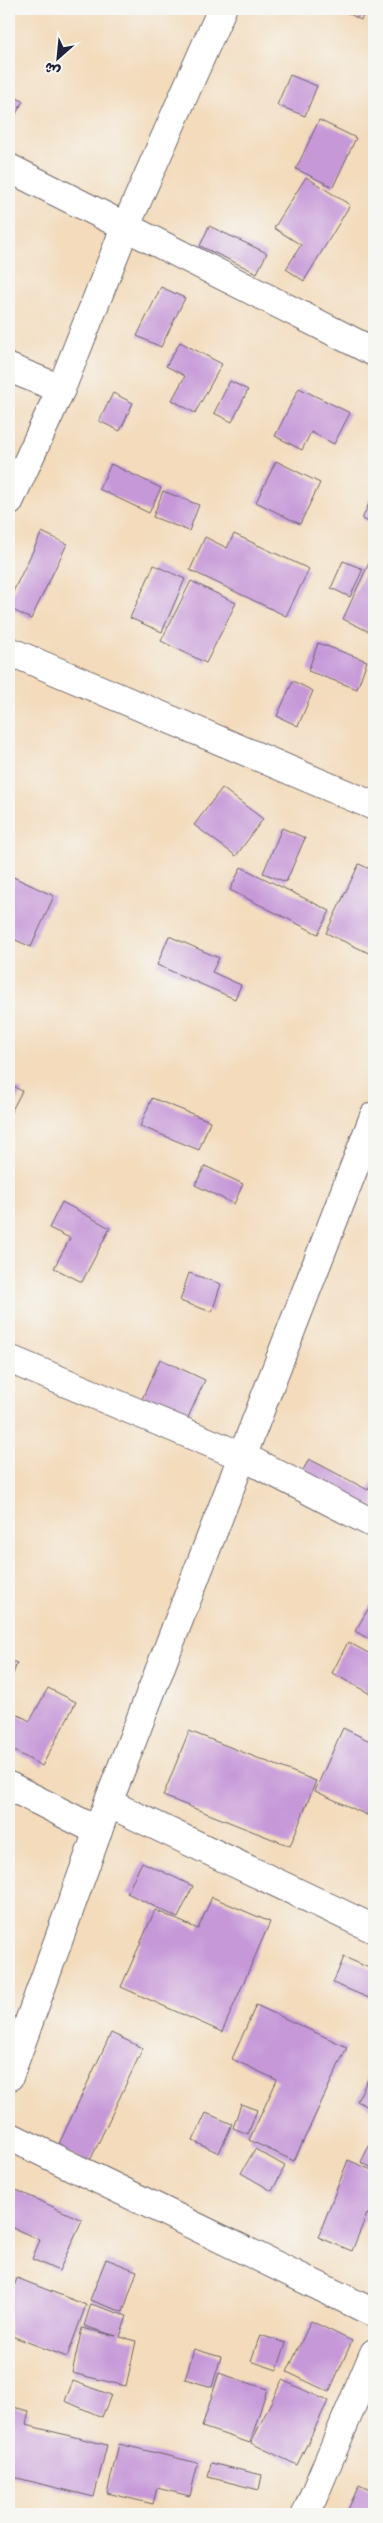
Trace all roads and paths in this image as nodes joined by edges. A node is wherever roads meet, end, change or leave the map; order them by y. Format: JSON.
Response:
{"nodes":[{"id":1,"x":222,"y":9,"type":"edge"},
{"id":2,"x":9,"y":168,"type":"edge"},
{"id":3,"x":125,"y":228,"type":"junction"},
{"id":4,"x":374,"y":352,"type":"edge"},
{"id":5,"x":9,"y":368,"type":"edge"},
{"id":6,"x":61,"y":389,"type":"junction"},
{"id":7,"x":9,"y":502,"type":"edge"},
{"id":8,"x":9,"y":651,"type":"edge"},
{"id":9,"x":374,"y":806,"type":"edge"},
{"id":10,"x":374,"y":1116,"type":"edge"},
{"id":11,"x":367,"y":1155,"type":"edge"},
{"id":12,"x":9,"y":1359,"type":"edge"},
{"id":13,"x":244,"y":1457,"type":"junction"},
{"id":14,"x":374,"y":1524,"type":"edge"},
{"id":15,"x":9,"y":1786,"type":"edge"},
{"id":16,"x":108,"y":1803,"type":"junction"},
{"id":17,"x":98,"y":1831,"type":"junction"},
{"id":18,"x":374,"y":1929,"type":"edge"},
{"id":19,"x":9,"y":2076,"type":"edge"},
{"id":20,"x":9,"y":2136,"type":"edge"},
{"id":21,"x":374,"y":2313,"type":"edge"},
{"id":22,"x":374,"y":2353,"type":"edge"},
{"id":23,"x":306,"y":2514,"type":"edge"}],
"edges":[{"from":1,"to":3,"type":"street"},
{"from":2,"to":3,"type":"street"},
{"from":3,"to":4,"type":"street"},
{"from":3,"to":6,"type":"street"},
{"from":5,"to":6,"type":"street"},
{"from":6,"to":7,"type":"street"},
{"from":8,"to":9,"type":"street"},
{"from":10,"to":11,"type":"street"},
{"from":11,"to":13,"type":"street"},
{"from":12,"to":13,"type":"street"},
{"from":13,"to":14,"type":"street"},
{"from":13,"to":16,"type":"street"},
{"from":15,"to":17,"type":"street"},
{"from":16,"to":17,"type":"street"},
{"from":16,"to":18,"type":"street"},
{"from":17,"to":19,"type":"street"},
{"from":20,"to":21,"type":"street"},
{"from":22,"to":23,"type":"street"}]}
